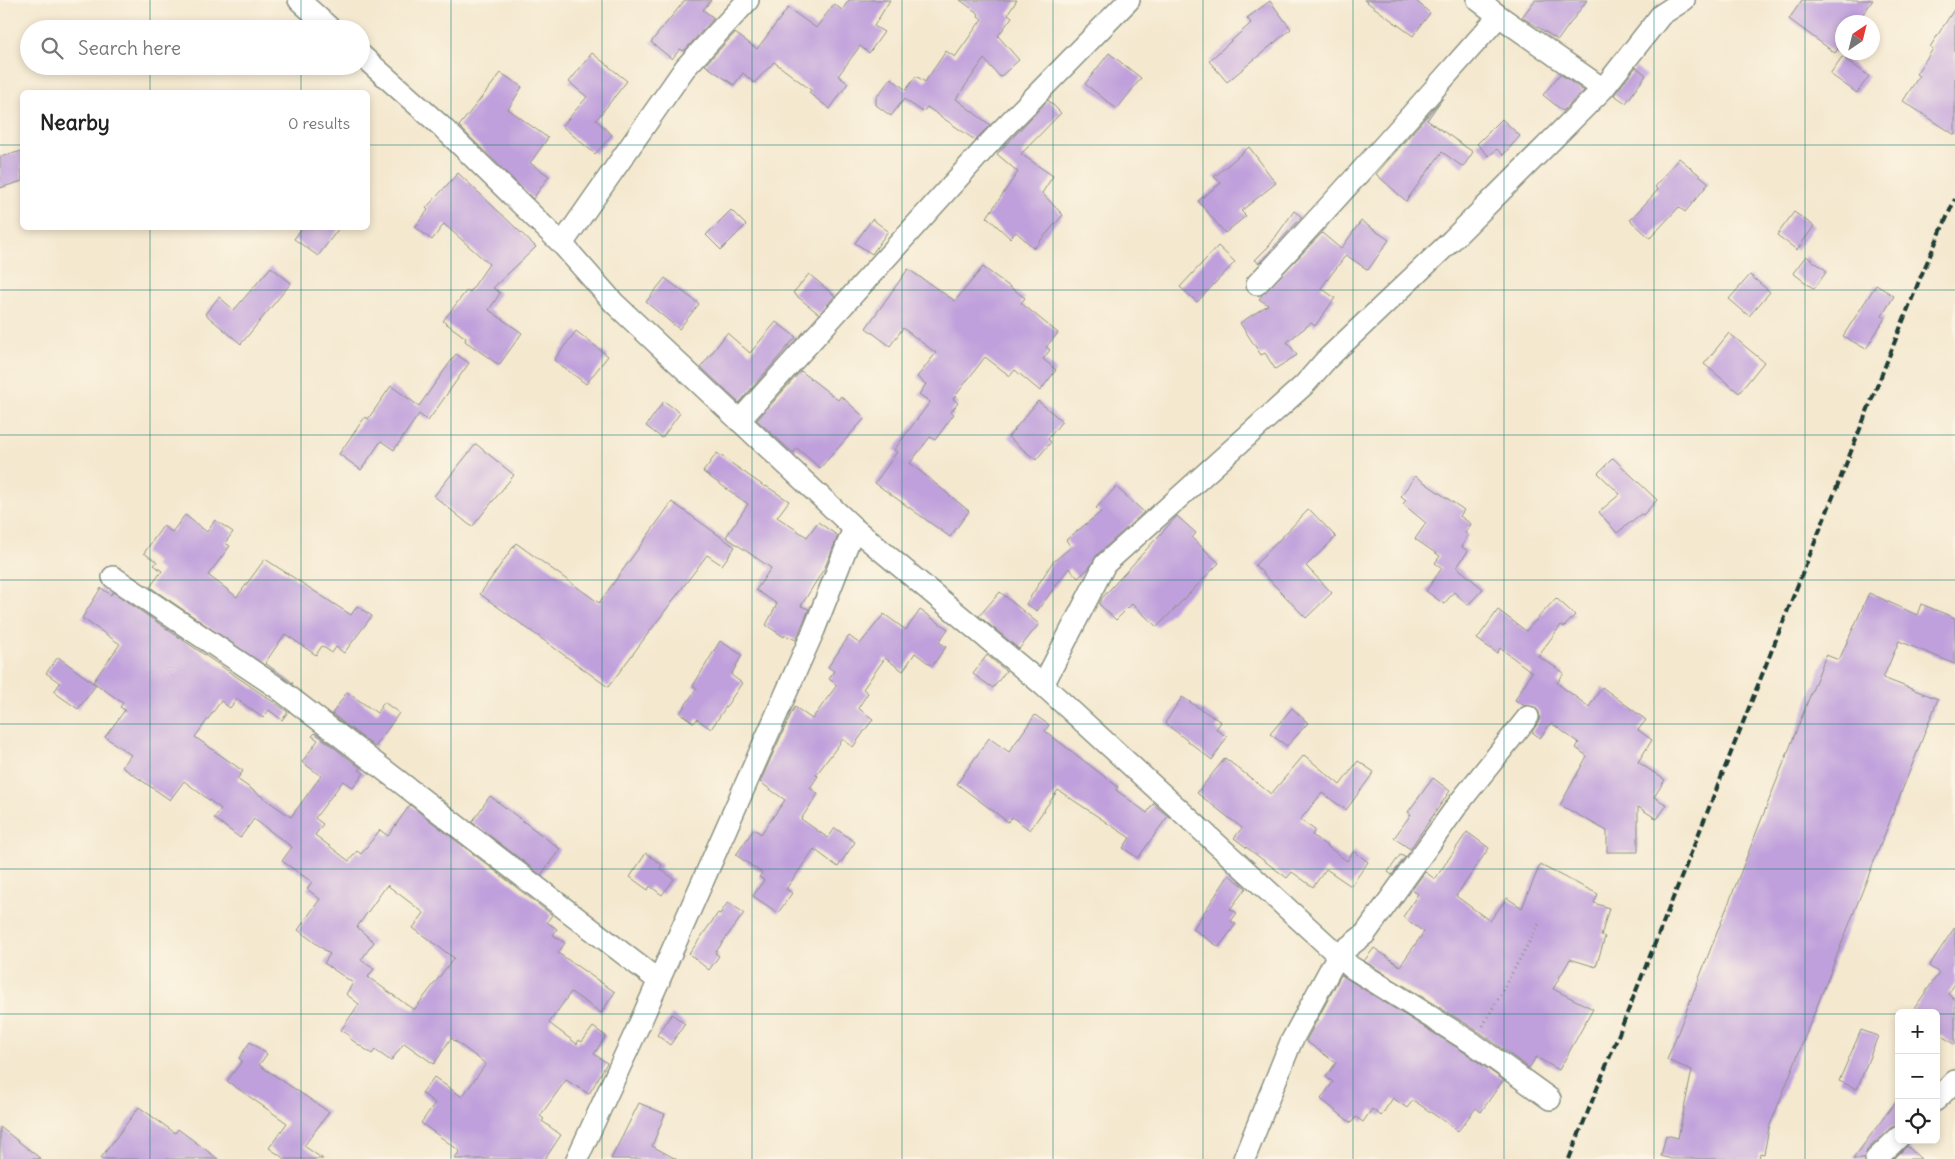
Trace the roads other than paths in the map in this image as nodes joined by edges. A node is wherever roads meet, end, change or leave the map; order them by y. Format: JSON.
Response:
{"nodes":[{"id":1,"x":299,"y":0,"type":"edge"},
{"id":2,"x":748,"y":0,"type":"edge"},
{"id":3,"x":1129,"y":0,"type":"edge"},
{"id":4,"x":1478,"y":0,"type":"edge"},
{"id":5,"x":1684,"y":0,"type":"edge"},
{"id":6,"x":1499,"y":16,"type":"junction"},
{"id":7,"x":321,"y":20,"type":"edge"},
{"id":8,"x":370,"y":63,"type":"edge"},
{"id":9,"x":1603,"y":89,"type":"junction"},
{"id":10,"x":562,"y":244,"type":"junction"},
{"id":11,"x":1257,"y":284,"type":"dead end"},
{"id":12,"x":739,"y":421,"type":"junction"},
{"id":13,"x":854,"y":528,"type":"junction"},
{"id":14,"x":113,"y":577,"type":"dead end"},
{"id":15,"x":1043,"y":685,"type":"junction"},
{"id":16,"x":1528,"y":717,"type":"dead end"},
{"id":17,"x":1338,"y":955,"type":"junction"},
{"id":18,"x":659,"y":980,"type":"junction"},
{"id":19,"x":1955,"y":1083,"type":"edge"},
{"id":20,"x":1550,"y":1098,"type":"dead end"},
{"id":21,"x":1937,"y":1099,"type":"edge"},
{"id":22,"x":1895,"y":1141,"type":"edge"},
{"id":23,"x":577,"y":1159,"type":"edge"},
{"id":24,"x":1244,"y":1159,"type":"edge"},
{"id":25,"x":1876,"y":1159,"type":"edge"}],
"edges":[{"from":1,"to":7,"type":"street"},
{"from":2,"to":10,"type":"street"},
{"from":3,"to":12,"type":"street"},
{"from":4,"to":6,"type":"street"},
{"from":5,"to":9,"type":"street"},
{"from":6,"to":9,"type":"street"},
{"from":6,"to":11,"type":"street"},
{"from":8,"to":10,"type":"street"},
{"from":9,"to":15,"type":"street"},
{"from":10,"to":12,"type":"street"},
{"from":12,"to":13,"type":"street"},
{"from":13,"to":15,"type":"street"},
{"from":13,"to":18,"type":"street"},
{"from":14,"to":18,"type":"street"},
{"from":15,"to":17,"type":"street"},
{"from":16,"to":17,"type":"street"},
{"from":17,"to":20,"type":"street"},
{"from":17,"to":24,"type":"street"},
{"from":18,"to":23,"type":"street"},
{"from":19,"to":21,"type":"street"},
{"from":22,"to":25,"type":"street"}]}
